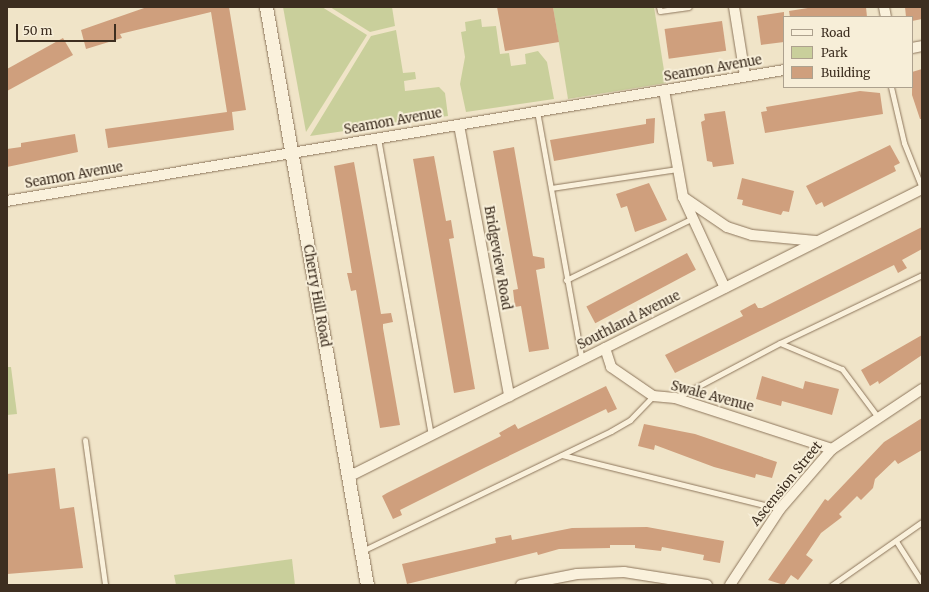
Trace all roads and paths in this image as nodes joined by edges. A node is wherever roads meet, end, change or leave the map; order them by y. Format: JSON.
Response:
{"nodes":[{"id":1,"x":266,"y":7,"type":"edge"},
{"id":2,"x":659,"y":7,"type":"edge"},
{"id":3,"x":689,"y":7,"type":"edge"},
{"id":4,"x":734,"y":7,"type":"edge"},
{"id":5,"x":783,"y":70,"type":"edge"},
{"id":6,"x":745,"y":76,"type":"junction"},
{"id":7,"x":891,"y":88,"type":"edge"},
{"id":8,"x":664,"y":90,"type":"junction"},
{"id":9,"x":537,"y":111,"type":"junction"},
{"id":10,"x":459,"y":125,"type":"junction"},
{"id":11,"x":378,"y":138,"type":"junction"},
{"id":12,"x":291,"y":153,"type":"junction"},
{"id":13,"x":676,"y":169,"type":"junction"},
{"id":14,"x":551,"y":188,"type":"junction"},
{"id":15,"x":922,"y":188,"type":"edge"},
{"id":16,"x":683,"y":197,"type":"junction"},
{"id":17,"x":7,"y":201,"type":"edge"},
{"id":18,"x":691,"y":219,"type":"junction"},
{"id":19,"x":818,"y":241,"type":"junction"},
{"id":20,"x":922,"y":274,"type":"edge"},
{"id":21,"x":566,"y":280,"type":"junction"},
{"id":22,"x":725,"y":288,"type":"junction"},
{"id":23,"x":780,"y":343,"type":"junction"},
{"id":24,"x":605,"y":348,"type":"junction"},
{"id":25,"x":582,"y":360,"type":"junction"},
{"id":26,"x":922,"y":389,"type":"edge"},
{"id":27,"x":509,"y":396,"type":"junction"},
{"id":28,"x":653,"y":396,"type":"junction"},
{"id":29,"x":675,"y":398,"type":"junction"},
{"id":30,"x":877,"y":416,"type":"junction"},
{"id":31,"x":431,"y":435,"type":"junction"},
{"id":32,"x":85,"y":440,"type":"dead end"},
{"id":33,"x":832,"y":449,"type":"junction"},
{"id":34,"x":562,"y":455,"type":"junction"},
{"id":35,"x":348,"y":477,"type":"junction"},
{"id":36,"x":780,"y":509,"type":"junction"},
{"id":37,"x":922,"y":522,"type":"edge"},
{"id":38,"x":896,"y":541,"type":"junction"},
{"id":39,"x":361,"y":552,"type":"junction"},
{"id":40,"x":668,"y":581,"type":"edge"},
{"id":41,"x":538,"y":582,"type":"edge"},
{"id":42,"x":922,"y":582,"type":"edge"},
{"id":43,"x":105,"y":585,"type":"edge"},
{"id":44,"x":367,"y":585,"type":"edge"},
{"id":45,"x":521,"y":585,"type":"edge"},
{"id":46,"x":707,"y":585,"type":"edge"},
{"id":47,"x":730,"y":585,"type":"edge"},
{"id":48,"x":832,"y":585,"type":"edge"}],
"edges":[{"from":1,"to":12,"type":"street","name":"Cherry Hill Road"},
{"from":2,"to":3,"type":"lane"},
{"from":4,"to":6,"type":"street"},
{"from":5,"to":6,"type":"street","name":"Seamon Avenue"},
{"from":6,"to":8,"type":"street","name":"Seamon Avenue"},
{"from":7,"to":15,"type":"lane"},
{"from":8,"to":9,"type":"street","name":"Seamon Avenue"},
{"from":8,"to":13,"type":"street"},
{"from":9,"to":10,"type":"street","name":"Seamon Avenue"},
{"from":9,"to":14,"type":"lane"},
{"from":10,"to":11,"type":"street","name":"Seamon Avenue"},
{"from":10,"to":27,"type":"street","name":"Bridgeview Road"},
{"from":11,"to":12,"type":"street","name":"Seamon Avenue"},
{"from":11,"to":31,"type":"lane"},
{"from":12,"to":17,"type":"street","name":"Seamon Avenue"},
{"from":12,"to":35,"type":"street","name":"Cherry Hill Road"},
{"from":13,"to":14,"type":"lane"},
{"from":13,"to":16,"type":"street"},
{"from":14,"to":21,"type":"lane"},
{"from":15,"to":19,"type":"street","name":"Southland Avenue"},
{"from":16,"to":18,"type":"street"},
{"from":16,"to":19,"type":"street"},
{"from":18,"to":21,"type":"lane"},
{"from":18,"to":22,"type":"street"},
{"from":19,"to":22,"type":"street","name":"Southland Avenue"},
{"from":20,"to":23,"type":"lane"},
{"from":21,"to":25,"type":"lane"},
{"from":22,"to":24,"type":"street","name":"Southland Avenue"},
{"from":23,"to":29,"type":"lane"},
{"from":23,"to":30,"type":"lane"},
{"from":24,"to":25,"type":"street","name":"Southland Avenue"},
{"from":24,"to":28,"type":"street","name":"Swale Avenue"},
{"from":25,"to":27,"type":"street","name":"Southland Avenue"},
{"from":26,"to":30,"type":"street","name":"Ascension Street"},
{"from":27,"to":31,"type":"street","name":"Southland Avenue"},
{"from":28,"to":29,"type":"street","name":"Swale Avenue"},
{"from":28,"to":34,"type":"lane"},
{"from":29,"to":33,"type":"street","name":"Swale Avenue"},
{"from":30,"to":33,"type":"street","name":"Ascension Street"},
{"from":31,"to":35,"type":"street","name":"Southland Avenue"},
{"from":32,"to":43,"type":"lane"},
{"from":33,"to":36,"type":"street","name":"Ascension Street"},
{"from":34,"to":36,"type":"lane"},
{"from":34,"to":39,"type":"lane"},
{"from":35,"to":39,"type":"street","name":"Cherry Hill Road"},
{"from":36,"to":47,"type":"street","name":"Ascension Street"},
{"from":37,"to":38,"type":"lane"},
{"from":38,"to":42,"type":"lane"},
{"from":38,"to":48,"type":"lane"},
{"from":39,"to":44,"type":"street","name":"Cherry Hill Road"},
{"from":40,"to":41,"type":"street"},
{"from":40,"to":46,"type":"street"},
{"from":41,"to":45,"type":"street"}]}
